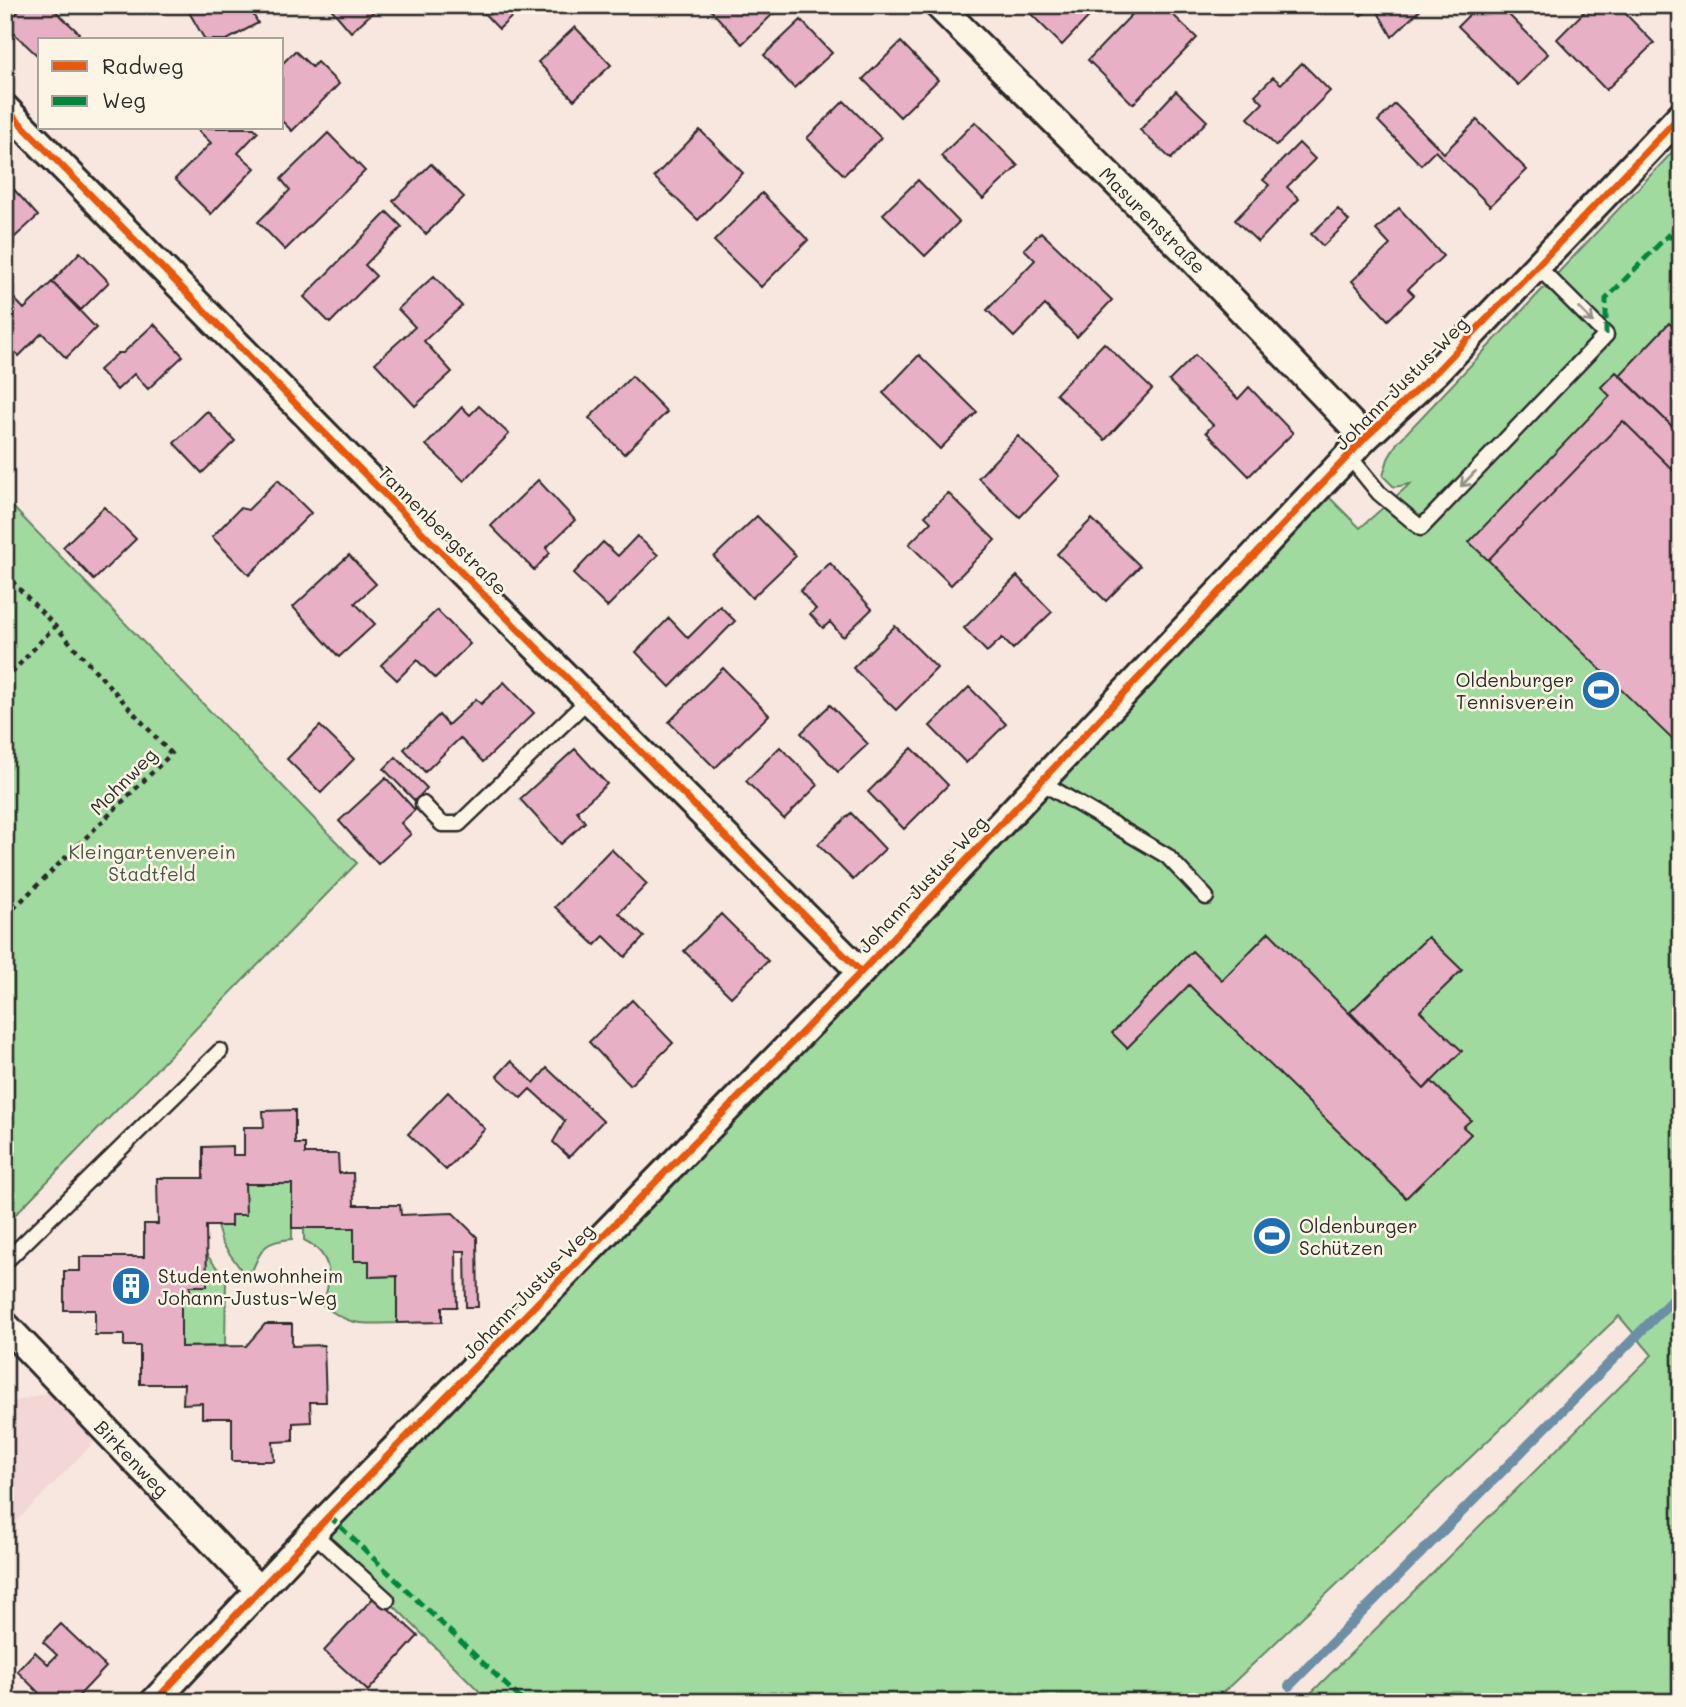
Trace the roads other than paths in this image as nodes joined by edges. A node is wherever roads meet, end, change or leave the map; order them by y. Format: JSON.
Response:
{"nodes":[{"id":1,"x":938,"y":5,"type":"edge"},
{"id":2,"x":5,"y":108,"type":"edge"},
{"id":3,"x":1681,"y":115,"type":"edge"},
{"id":4,"x":1538,"y":267,"type":"junction"},
{"id":5,"x":1357,"y":447,"type":"junction"},
{"id":6,"x":589,"y":699,"type":"junction"},
{"id":7,"x":1041,"y":782,"type":"junction"},
{"id":8,"x":423,"y":804,"type":"dead end"},
{"id":9,"x":1206,"y":897,"type":"dead end"},
{"id":10,"x":861,"y":972,"type":"junction"},
{"id":11,"x":220,"y":1051,"type":"dead end"},
{"id":12,"x":5,"y":1262,"type":"edge"},
{"id":13,"x":5,"y":1325,"type":"edge"},
{"id":14,"x":313,"y":1533,"type":"junction"},
{"id":15,"x":259,"y":1590,"type":"junction"},
{"id":16,"x":387,"y":1600,"type":"dead end"},
{"id":17,"x":154,"y":1702,"type":"edge"}],
"edges":[{"from":1,"to":5,"type":"street","name":"Masurenstraße"},
{"from":2,"to":6,"type":"street","name":"Tannenbergstraße"},
{"from":3,"to":4,"type":"street","name":"Johann-Justus-Weg"},
{"from":4,"to":5,"type":"street","name":"Johann-Justus-Weg"},
{"from":4,"to":5,"type":"lane","one_way":true},
{"from":5,"to":7,"type":"street","name":"Johann-Justus-Weg"},
{"from":6,"to":8,"type":"lane"},
{"from":6,"to":10,"type":"street","name":"Tannenbergstraße"},
{"from":7,"to":9,"type":"lane"},
{"from":7,"to":10,"type":"street","name":"Johann-Justus-Weg"},
{"from":10,"to":14,"type":"street","name":"Johann-Justus-Weg"},
{"from":11,"to":12,"type":"lane"},
{"from":13,"to":15,"type":"street","name":"Birkenweg"},
{"from":14,"to":15,"type":"street","name":"Johann-Justus-Weg"},
{"from":14,"to":16,"type":"lane"},
{"from":15,"to":17,"type":"street","name":"Johann-Justus-Weg"}]}
